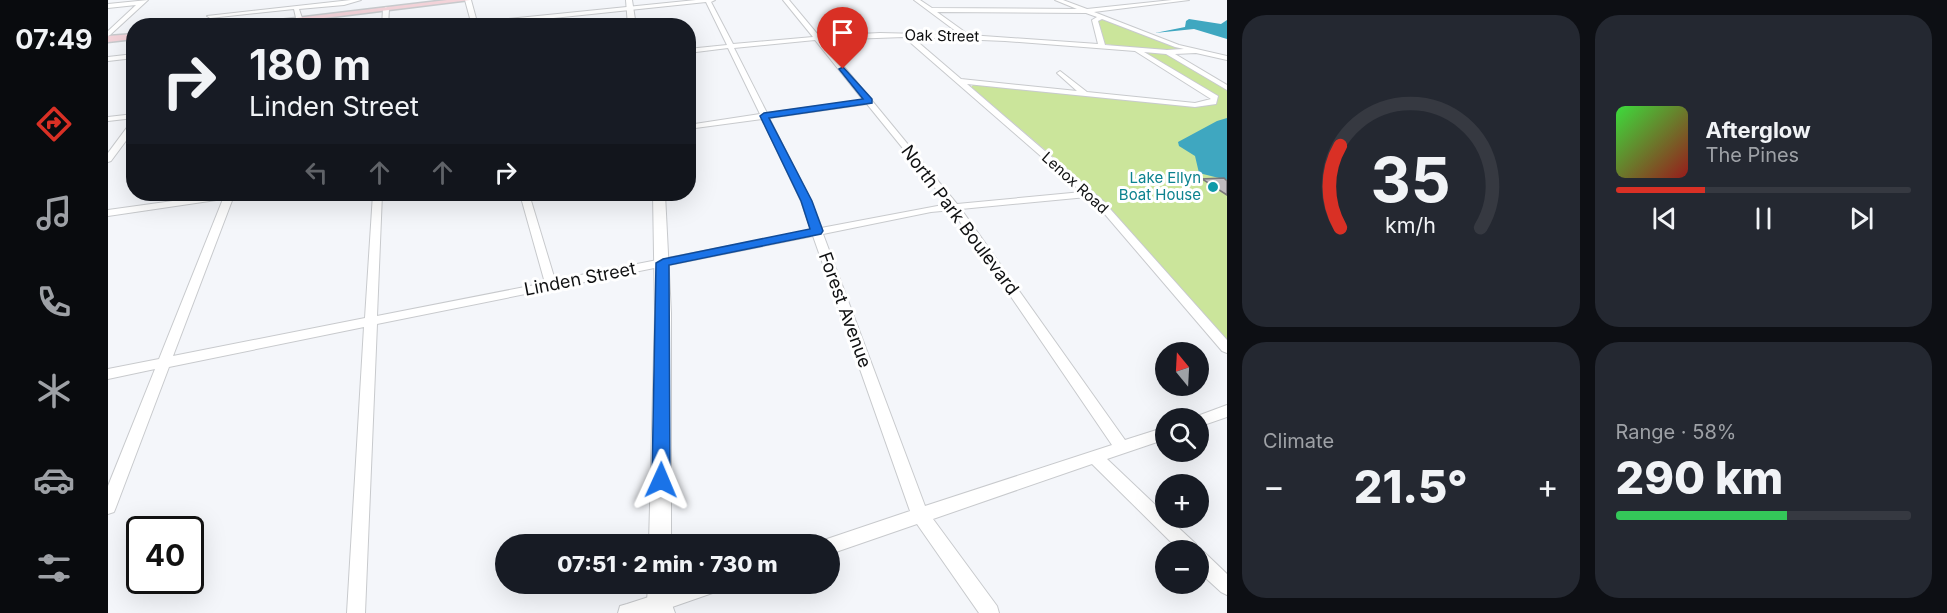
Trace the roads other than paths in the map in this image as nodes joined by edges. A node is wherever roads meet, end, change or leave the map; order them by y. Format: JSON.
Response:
{"nodes":[{"id":1,"x":357,"y":0,"type":"edge"},
{"id":2,"x":467,"y":0,"type":"edge"},
{"id":3,"x":710,"y":0,"type":"edge"},
{"id":4,"x":786,"y":0,"type":"edge"},
{"id":5,"x":917,"y":0,"type":"edge"},
{"id":6,"x":1058,"y":0,"type":"edge"},
{"id":7,"x":1152,"y":0,"type":"edge"},
{"id":8,"x":1186,"y":0,"type":"edge"},
{"id":9,"x":143,"y":2,"type":"edge"},
{"id":10,"x":1161,"y":3,"type":"junction"},
{"id":11,"x":630,"y":4,"type":"edge"},
{"id":12,"x":108,"y":6,"type":"edge"},
{"id":13,"x":296,"y":8,"type":"junction"},
{"id":14,"x":387,"y":9,"type":"junction"},
{"id":15,"x":931,"y":10,"type":"junction"},
{"id":16,"x":1087,"y":11,"type":"junction"},
{"id":17,"x":210,"y":15,"type":"dead end"},
{"id":18,"x":1101,"y":17,"type":"junction"},
{"id":19,"x":297,"y":18,"type":"edge"},
{"id":20,"x":325,"y":18,"type":"edge"},
{"id":21,"x":386,"y":18,"type":"edge"},
{"id":22,"x":472,"y":18,"type":"edge"},
{"id":23,"x":521,"y":18,"type":"edge"},
{"id":24,"x":108,"y":34,"type":"edge"},
{"id":25,"x":906,"y":35,"type":"junction"},
{"id":26,"x":126,"y":37,"type":"edge"},
{"id":27,"x":968,"y":37,"type":"junction"},
{"id":28,"x":817,"y":38,"type":"junction"},
{"id":29,"x":108,"y":39,"type":"edge"},
{"id":30,"x":1102,"y":46,"type":"junction"},
{"id":31,"x":730,"y":47,"type":"junction"},
{"id":32,"x":696,"y":50,"type":"edge"},
{"id":33,"x":1137,"y":50,"type":"junction"},
{"id":34,"x":1195,"y":51,"type":"junction"},
{"id":35,"x":1167,"y":52,"type":"junction"},
{"id":36,"x":126,"y":57,"type":"edge"},
{"id":37,"x":1227,"y":58,"type":"edge"},
{"id":38,"x":108,"y":59,"type":"edge"},
{"id":39,"x":1060,"y":73,"type":"dead end"},
{"id":40,"x":959,"y":81,"type":"junction"},
{"id":41,"x":1227,"y":88,"type":"edge"},
{"id":42,"x":1085,"y":94,"type":"junction"},
{"id":43,"x":869,"y":101,"type":"junction"},
{"id":44,"x":764,"y":116,"type":"junction"},
{"id":45,"x":126,"y":117,"type":"edge"},
{"id":46,"x":108,"y":119,"type":"edge"},
{"id":47,"x":696,"y":126,"type":"edge"},
{"id":48,"x":126,"y":135,"type":"edge"},
{"id":49,"x":108,"y":159,"type":"edge"},
{"id":50,"x":1090,"y":194,"type":"junction"},
{"id":51,"x":187,"y":201,"type":"edge"},
{"id":52,"x":230,"y":201,"type":"edge"},
{"id":53,"x":377,"y":201,"type":"edge"},
{"id":54,"x":526,"y":201,"type":"edge"},
{"id":55,"x":659,"y":201,"type":"edge"},
{"id":56,"x":954,"y":206,"type":"junction"},
{"id":57,"x":108,"y":213,"type":"edge"},
{"id":58,"x":817,"y":231,"type":"junction"},
{"id":59,"x":663,"y":263,"type":"junction"},
{"id":60,"x":551,"y":285,"type":"junction"},
{"id":61,"x":370,"y":322,"type":"junction"},
{"id":62,"x":1227,"y":348,"type":"edge"},
{"id":63,"x":163,"y":363,"type":"junction"},
{"id":64,"x":108,"y":374,"type":"edge"},
{"id":65,"x":1227,"y":411,"type":"edge"},
{"id":66,"x":1209,"y":417,"type":"edge"},
{"id":67,"x":1155,"y":437,"type":"edge"},
{"id":68,"x":1122,"y":448,"type":"junction"},
{"id":69,"x":1095,"y":457,"type":"junction"},
{"id":70,"x":108,"y":507,"type":"edge"},
{"id":71,"x":920,"y":515,"type":"junction"},
{"id":72,"x":660,"y":534,"type":"edge"},
{"id":73,"x":1180,"y":540,"type":"edge"},
{"id":74,"x":840,"y":543,"type":"edge"},
{"id":75,"x":1209,"y":569,"type":"edge"},
{"id":76,"x":1227,"y":586,"type":"edge"},
{"id":77,"x":681,"y":594,"type":"edge"},
{"id":78,"x":660,"y":600,"type":"edge"},
{"id":79,"x":356,"y":613,"type":"edge"},
{"id":80,"x":627,"y":613,"type":"edge"},
{"id":81,"x":990,"y":613,"type":"edge"}],
"edges":[{"from":1,"to":13,"type":"street"},
{"from":2,"to":14,"type":"main road"},
{"from":2,"to":22,"type":"street"},
{"from":3,"to":11,"type":"street"},
{"from":3,"to":31,"type":"street","name":"Forest Avenue"},
{"from":4,"to":28,"type":"street","name":"North Park Boulevard"},
{"from":5,"to":15,"type":"street"},
{"from":6,"to":16,"type":"street"},
{"from":7,"to":10,"type":"street"},
{"from":8,"to":10,"type":"street"},
{"from":9,"to":12,"type":"street"},
{"from":9,"to":24,"type":"street"},
{"from":10,"to":16,"type":"street"},
{"from":11,"to":23,"type":"street"},
{"from":13,"to":17,"type":"street"},
{"from":13,"to":19,"type":"street"},
{"from":14,"to":20,"type":"main road"},
{"from":14,"to":21,"type":"street"},
{"from":15,"to":16,"type":"street"},
{"from":15,"to":27,"type":"street"},
{"from":16,"to":18,"type":"street"},
{"from":18,"to":30,"type":"street"},
{"from":18,"to":34,"type":"street"},
{"from":25,"to":27,"type":"street","name":"Oak Street"},
{"from":25,"to":28,"type":"street","name":"Oak Street"},
{"from":25,"to":40,"type":"street","name":"Lenox Road"},
{"from":26,"to":29,"type":"main road"},
{"from":27,"to":30,"type":"street","name":"Oak Street"},
{"from":28,"to":31,"type":"street","name":"Oak Street"},
{"from":28,"to":43,"type":"street","name":"North Park Boulevard"},
{"from":30,"to":33,"type":"street","name":"Oak Street"},
{"from":31,"to":32,"type":"street","name":"Oak Street"},
{"from":31,"to":44,"type":"street","name":"Forest Avenue"},
{"from":33,"to":35,"type":"street","name":"Oak Street"},
{"from":33,"to":42,"type":"street"},
{"from":34,"to":35,"type":"street","name":"Oak Street"},
{"from":34,"to":37,"type":"street"},
{"from":35,"to":41,"type":"street"},
{"from":36,"to":38,"type":"street"},
{"from":39,"to":42,"type":"street"},
{"from":40,"to":42,"type":"street"},
{"from":40,"to":50,"type":"street","name":"Lenox Road"},
{"from":43,"to":44,"type":"street"},
{"from":43,"to":56,"type":"street","name":"North Park Boulevard"},
{"from":44,"to":47,"type":"street"},
{"from":44,"to":58,"type":"street","name":"Forest Avenue"},
{"from":45,"to":46,"type":"street"},
{"from":48,"to":49,"type":"street"},
{"from":50,"to":56,"type":"street","name":"Linden Street"},
{"from":50,"to":62,"type":"street","name":"Lenox Road"},
{"from":51,"to":57,"type":"street"},
{"from":52,"to":63,"type":"street"},
{"from":53,"to":61,"type":"street"},
{"from":54,"to":60,"type":"street"},
{"from":55,"to":59,"type":"street"},
{"from":56,"to":58,"type":"street","name":"Linden Street"},
{"from":56,"to":68,"type":"street","name":"North Park Boulevard"},
{"from":58,"to":59,"type":"street","name":"Linden Street"},
{"from":58,"to":71,"type":"street","name":"Forest Avenue"},
{"from":59,"to":60,"type":"street","name":"Linden Street"},
{"from":59,"to":72,"type":"street"},
{"from":60,"to":61,"type":"street","name":"Linden Street"},
{"from":61,"to":63,"type":"street","name":"Linden Street"},
{"from":61,"to":79,"type":"street"},
{"from":63,"to":64,"type":"street","name":"Linden Street"},
{"from":63,"to":70,"type":"street"},
{"from":65,"to":66,"type":"street"},
{"from":67,"to":68,"type":"street"},
{"from":68,"to":69,"type":"street"},
{"from":69,"to":71,"type":"street"},
{"from":69,"to":73,"type":"street"},
{"from":71,"to":74,"type":"street"},
{"from":71,"to":81,"type":"street","name":"Forest Avenue"},
{"from":75,"to":76,"type":"street"},
{"from":77,"to":78,"type":"street"},
{"from":78,"to":80,"type":"street"}]}
